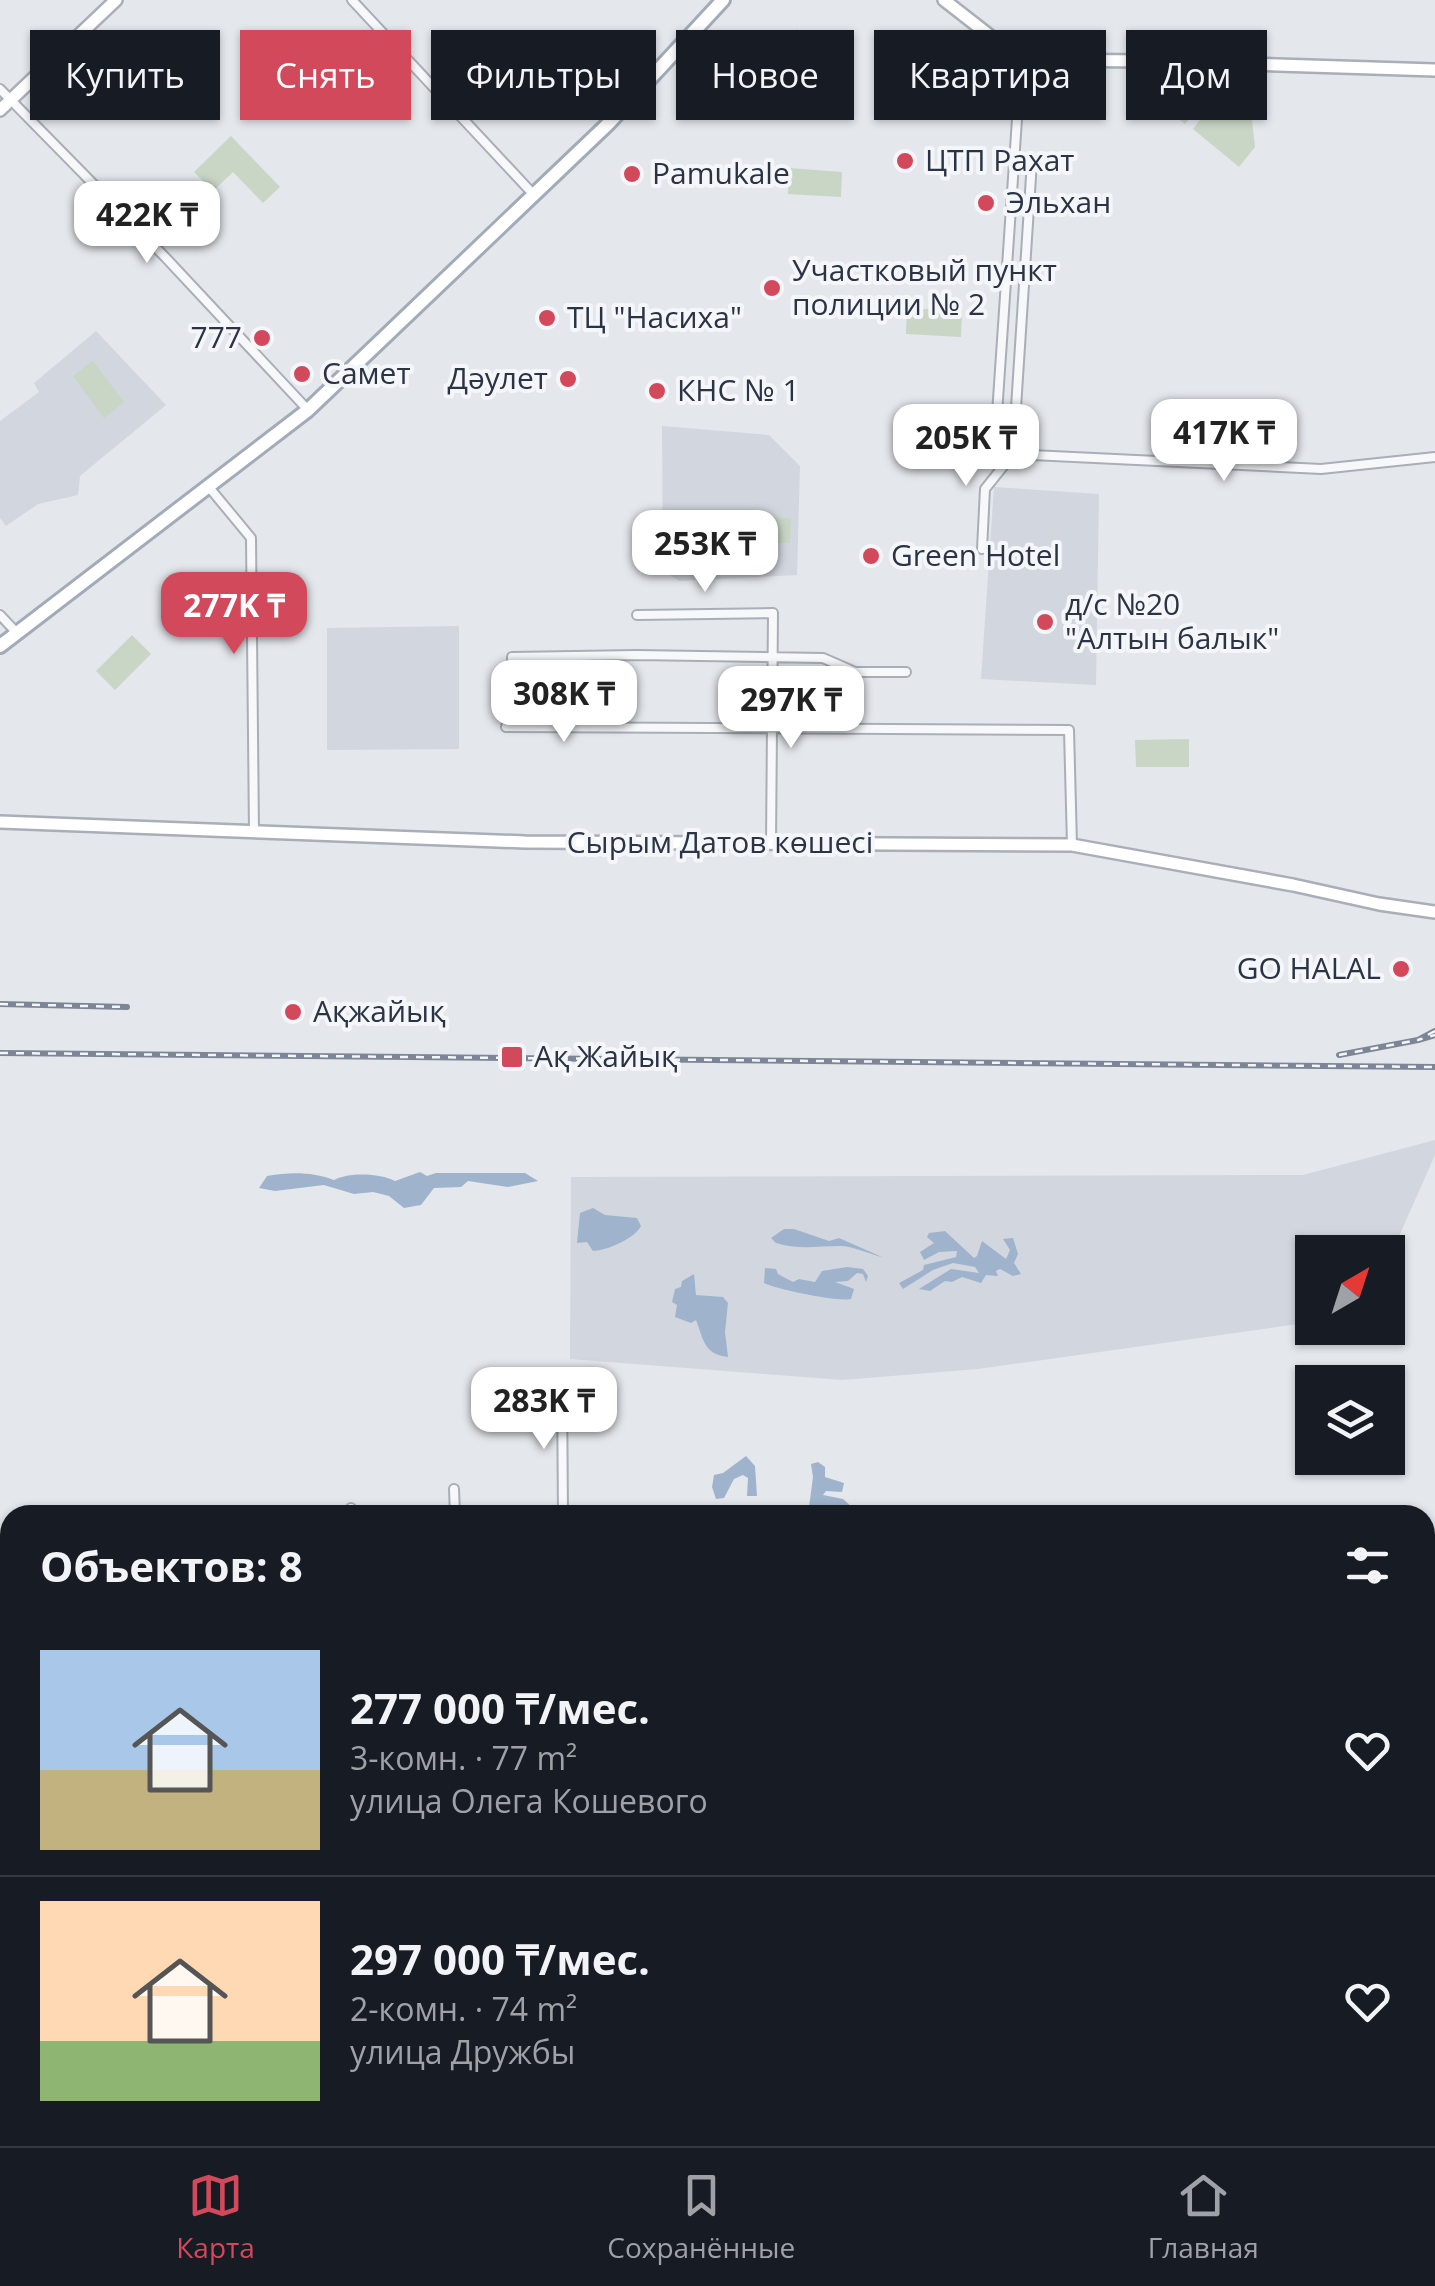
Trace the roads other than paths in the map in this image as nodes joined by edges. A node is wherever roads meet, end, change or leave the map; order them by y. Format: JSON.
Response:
{"nodes":[{"id":1,"x":116,"y":0,"type":"edge"},
{"id":2,"x":352,"y":0,"type":"edge"},
{"id":3,"x":722,"y":0,"type":"edge"},
{"id":4,"x":944,"y":0,"type":"edge"},
{"id":5,"x":982,"y":30,"type":"edge"},
{"id":6,"x":1106,"y":60,"type":"edge"},
{"id":7,"x":1435,"y":70,"type":"edge"},
{"id":8,"x":0,"y":89,"type":"edge"},
{"id":9,"x":10,"y":100,"type":"junction"},
{"id":10,"x":0,"y":110,"type":"edge"},
{"id":11,"x":1017,"y":120,"type":"edge"},
{"id":12,"x":1032,"y":161,"type":"dead end"},
{"id":13,"x":534,"y":195,"type":"junction"},
{"id":14,"x":308,"y":410,"type":"junction"},
{"id":15,"x":1013,"y":454,"type":"junction"},
{"id":16,"x":1435,"y":457,"type":"edge"},
{"id":17,"x":208,"y":486,"type":"junction"},
{"id":18,"x":982,"y":548,"type":"dead end"},
{"id":19,"x":0,"y":615,"type":"edge"},
{"id":20,"x":637,"y":615,"type":"dead end"},
{"id":21,"x":16,"y":632,"type":"junction"},
{"id":22,"x":0,"y":646,"type":"edge"},
{"id":23,"x":771,"y":658,"type":"junction"},
{"id":24,"x":906,"y":672,"type":"dead end"},
{"id":25,"x":772,"y":727,"type":"junction"},
{"id":26,"x":0,"y":822,"type":"edge"},
{"id":27,"x":254,"y":832,"type":"junction"},
{"id":28,"x":771,"y":844,"type":"junction"},
{"id":29,"x":1072,"y":844,"type":"junction"},
{"id":30,"x":1435,"y":912,"type":"edge"},
{"id":31,"x":562,"y":1388,"type":"dead end"},
{"id":32,"x":454,"y":1489,"type":"dead end"},
{"id":33,"x":455,"y":1505,"type":"edge"},
{"id":34,"x":563,"y":1505,"type":"edge"}],
"edges":[{"from":1,"to":9,"type":"main road"},
{"from":2,"to":13,"type":"street"},
{"from":3,"to":13,"type":"main road"},
{"from":4,"to":5,"type":"main road"},
{"from":6,"to":7,"type":"main road"},
{"from":8,"to":9,"type":"street"},
{"from":9,"to":10,"type":"main road"},
{"from":9,"to":14,"type":"street"},
{"from":11,"to":15,"type":"street"},
{"from":12,"to":15,"type":"street"},
{"from":13,"to":14,"type":"main road"},
{"from":14,"to":17,"type":"main road"},
{"from":15,"to":16,"type":"street"},
{"from":15,"to":18,"type":"street"},
{"from":17,"to":21,"type":"main road"},
{"from":17,"to":27,"type":"street"},
{"from":19,"to":21,"type":"street"},
{"from":20,"to":23,"type":"street"},
{"from":21,"to":22,"type":"main road"},
{"from":23,"to":24,"type":"street"},
{"from":23,"to":25,"type":"street"},
{"from":23,"to":25,"type":"street"},
{"from":25,"to":28,"type":"street"},
{"from":25,"to":29,"type":"street"},
{"from":26,"to":27,"type":"main road","name":"Сырым Датов көшесі"},
{"from":27,"to":28,"type":"main road","name":"Сырым Датов көшесі"},
{"from":28,"to":29,"type":"main road","name":"Сырым Датов көшесі"},
{"from":29,"to":30,"type":"main road","name":"Сырым Датов көшесі"},
{"from":31,"to":34,"type":"street"},
{"from":32,"to":33,"type":"street"}]}
